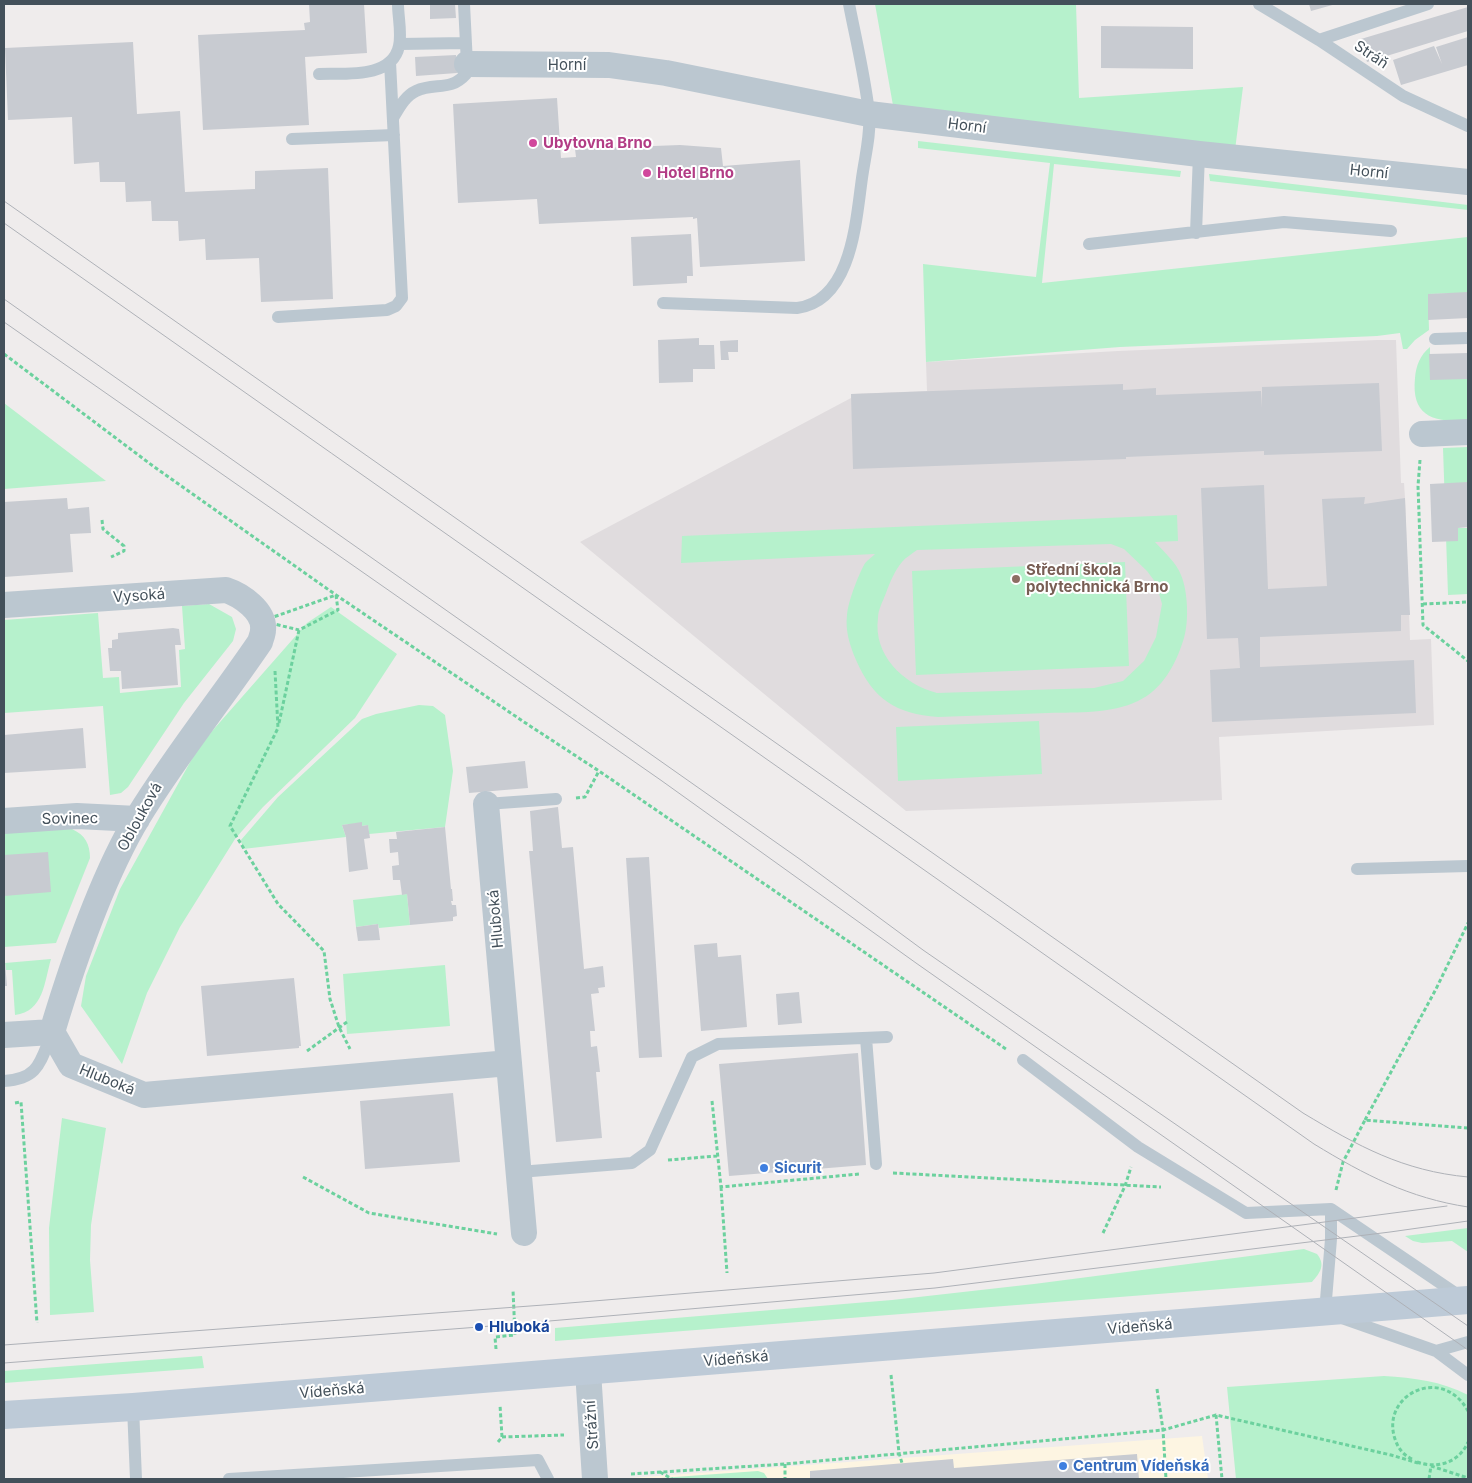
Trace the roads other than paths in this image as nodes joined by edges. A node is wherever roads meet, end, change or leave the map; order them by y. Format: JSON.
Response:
{"nodes":[{"id":1,"x":398,"y":4,"type":"edge"},
{"id":2,"x":464,"y":4,"type":"edge"},
{"id":3,"x":849,"y":4,"type":"edge"},
{"id":4,"x":1259,"y":4,"type":"edge"},
{"id":5,"x":1428,"y":4,"type":"edge"},
{"id":6,"x":1319,"y":40,"type":"junction"},
{"id":7,"x":400,"y":44,"type":"junction"},
{"id":8,"x":467,"y":54,"type":"junction"},
{"id":9,"x":390,"y":62,"type":"junction"},
{"id":10,"x":319,"y":74,"type":"dead end"},
{"id":11,"x":869,"y":114,"type":"junction"},
{"id":12,"x":393,"y":118,"type":"junction"},
{"id":13,"x":1468,"y":126,"type":"edge"},
{"id":14,"x":394,"y":135,"type":"junction"},
{"id":15,"x":292,"y":139,"type":"dead end"},
{"id":16,"x":1199,"y":154,"type":"junction"},
{"id":17,"x":1468,"y":182,"type":"edge"},
{"id":18,"x":1391,"y":231,"type":"dead end"},
{"id":19,"x":1196,"y":233,"type":"junction"},
{"id":20,"x":1089,"y":244,"type":"dead end"},
{"id":21,"x":663,"y":304,"type":"dead end"},
{"id":22,"x":278,"y":317,"type":"dead end"},
{"id":23,"x":1468,"y":338,"type":"edge"},
{"id":24,"x":1435,"y":339,"type":"dead end"},
{"id":25,"x":1468,"y":432,"type":"edge"},
{"id":26,"x":1422,"y":434,"type":"road end"},
{"id":27,"x":4,"y":605,"type":"edge"},
{"id":28,"x":269,"y":622,"type":"joint"},
{"id":29,"x":556,"y":799,"type":"road end"},
{"id":30,"x":486,"y":804,"type":"joint"},
{"id":31,"x":137,"y":819,"type":"junction"},
{"id":32,"x":4,"y":822,"type":"edge"},
{"id":33,"x":1468,"y":866,"type":"edge"},
{"id":34,"x":1357,"y":870,"type":"dead end"},
{"id":35,"x":52,"y":1032,"type":"junction"},
{"id":36,"x":4,"y":1035,"type":"edge"},
{"id":37,"x":886,"y":1037,"type":"dead end"},
{"id":38,"x":866,"y":1038,"type":"junction"},
{"id":39,"x":1023,"y":1060,"type":"road end"},
{"id":40,"x":509,"y":1063,"type":"junction"},
{"id":41,"x":4,"y":1081,"type":"edge"},
{"id":42,"x":871,"y":1169,"type":"road end"},
{"id":43,"x":519,"y":1172,"type":"junction"},
{"id":44,"x":1331,"y":1209,"type":"junction"},
{"id":45,"x":511,"y":1233,"type":"road end"},
{"id":46,"x":1467,"y":1300,"type":"edge"},
{"id":47,"x":1325,"y":1312,"type":"junction"},
{"id":48,"x":1468,"y":1342,"type":"edge"},
{"id":49,"x":1436,"y":1351,"type":"junction"},
{"id":50,"x":588,"y":1371,"type":"junction"},
{"id":51,"x":1468,"y":1375,"type":"edge"},
{"id":52,"x":133,"y":1407,"type":"junction"},
{"id":53,"x":4,"y":1415,"type":"edge"},
{"id":54,"x":342,"y":1476,"type":"edge"},
{"id":55,"x":136,"y":1479,"type":"edge"},
{"id":56,"x":229,"y":1479,"type":"edge"},
{"id":57,"x":548,"y":1479,"type":"edge"},
{"id":58,"x":595,"y":1479,"type":"edge"}],
"edges":[{"from":1,"to":7,"type":"lane"},
{"from":2,"to":8,"type":"lane"},
{"from":3,"to":11,"type":"lane"},
{"from":4,"to":6,"type":"lane","name":"Stráň"},
{"from":5,"to":6,"type":"lane"},
{"from":6,"to":13,"type":"lane","name":"Stráň"},
{"from":7,"to":8,"type":"lane"},
{"from":7,"to":9,"type":"lane"},
{"from":8,"to":11,"type":"street","name":"Horní"},
{"from":8,"to":12,"type":"lane"},
{"from":9,"to":10,"type":"lane"},
{"from":9,"to":12,"type":"lane"},
{"from":11,"to":16,"type":"street","name":"Horní"},
{"from":11,"to":21,"type":"lane"},
{"from":12,"to":14,"type":"lane"},
{"from":14,"to":15,"type":"lane"},
{"from":14,"to":22,"type":"lane"},
{"from":16,"to":17,"type":"street","name":"Horní"},
{"from":16,"to":19,"type":"lane"},
{"from":18,"to":19,"type":"lane"},
{"from":19,"to":20,"type":"lane"},
{"from":23,"to":24,"type":"lane"},
{"from":25,"to":26,"type":"street"},
{"from":27,"to":28,"type":"street","name":"Vysoká"},
{"from":28,"to":31,"type":"street","name":"Oblouková"},
{"from":29,"to":30,"type":"lane"},
{"from":30,"to":40,"type":"street","name":"Hluboká"},
{"from":31,"to":32,"type":"street","name":"Sovinec"},
{"from":31,"to":35,"type":"street","name":"Oblouková"},
{"from":33,"to":34,"type":"lane"},
{"from":35,"to":36,"type":"street"},
{"from":35,"to":40,"type":"street","name":"Hluboká"},
{"from":35,"to":41,"type":"lane"},
{"from":37,"to":38,"type":"lane"},
{"from":38,"to":42,"type":"lane"},
{"from":38,"to":43,"type":"lane"},
{"from":39,"to":44,"type":"lane"},
{"from":40,"to":43,"type":"street","name":"Hluboká"},
{"from":43,"to":45,"type":"street","name":"Hluboká"},
{"from":44,"to":46,"type":"lane"},
{"from":44,"to":47,"type":"lane"},
{"from":46,"to":47,"type":"main road","name":"Vídeňská"},
{"from":47,"to":49,"type":"lane"},
{"from":47,"to":50,"type":"main road","name":"Vídeňská"},
{"from":48,"to":49,"type":"lane"},
{"from":49,"to":51,"type":"lane"},
{"from":50,"to":52,"type":"main road","name":"Vídeňská"},
{"from":50,"to":58,"type":"street","name":"Strážní"},
{"from":52,"to":53,"type":"main road","name":"Vídeňská"},
{"from":52,"to":55,"type":"lane"},
{"from":54,"to":56,"type":"lane"},
{"from":54,"to":57,"type":"lane"}]}
